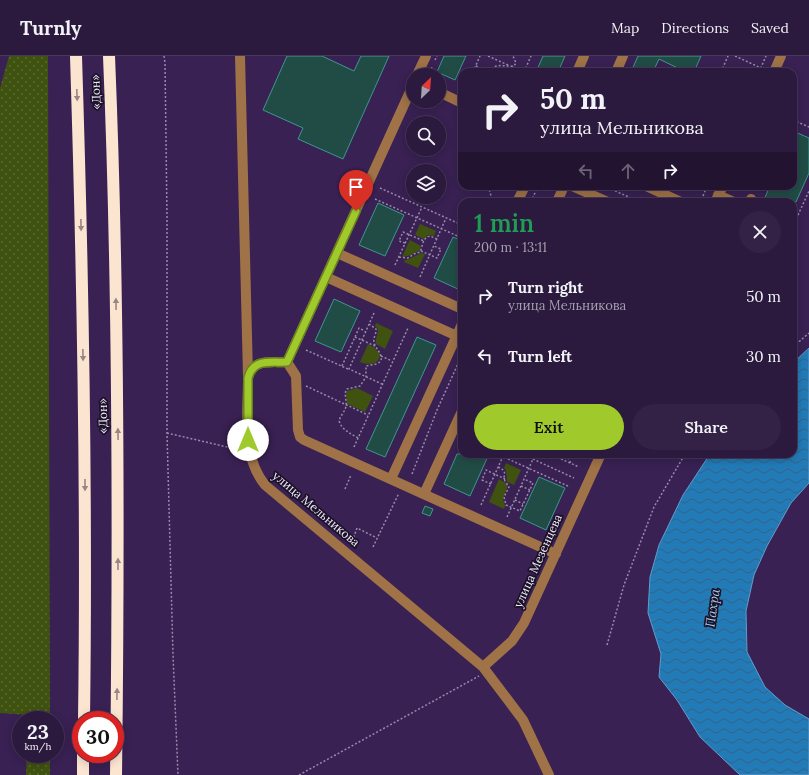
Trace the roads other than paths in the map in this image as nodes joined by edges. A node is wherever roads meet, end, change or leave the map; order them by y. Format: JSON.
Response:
{"nodes":[{"id":1,"x":76,"y":56,"type":"edge"},
{"id":2,"x":108,"y":56,"type":"edge"},
{"id":3,"x":426,"y":56,"type":"edge"},
{"id":4,"x":584,"y":56,"type":"edge"},
{"id":5,"x":623,"y":56,"type":"edge"},
{"id":6,"x":781,"y":56,"type":"edge"},
{"id":7,"x":239,"y":57,"type":"edge"},
{"id":8,"x":421,"y":68,"type":"edge"},
{"id":9,"x":579,"y":68,"type":"edge"},
{"id":10,"x":618,"y":68,"type":"edge"},
{"id":11,"x":776,"y":68,"type":"edge"},
{"id":12,"x":446,"y":95,"type":"edge"},
{"id":13,"x":406,"y":100,"type":"edge"},
{"id":14,"x":458,"y":101,"type":"edge"},
{"id":15,"x":581,"y":190,"type":"edge"},
{"id":16,"x":655,"y":190,"type":"edge"},
{"id":17,"x":599,"y":198,"type":"edge"},
{"id":18,"x":672,"y":198,"type":"edge"},
{"id":19,"x":337,"y":253,"type":"junction"},
{"id":20,"x":326,"y":276,"type":"junction"},
{"id":21,"x":458,"y":308,"type":"edge"},
{"id":22,"x":457,"y":336,"type":"joint"},
{"id":23,"x":287,"y":362,"type":"junction"},
{"id":24,"x":248,"y":378,"type":"junction"},
{"id":25,"x":458,"y":420,"type":"edge"},
{"id":26,"x":599,"y":458,"type":"edge"},
{"id":27,"x":391,"y":479,"type":"junction"},
{"id":28,"x":424,"y":494,"type":"junction"},
{"id":29,"x":556,"y":554,"type":"junction"},
{"id":30,"x":482,"y":671,"type":"junction"},
{"id":31,"x":84,"y":711,"type":"edge"},
{"id":32,"x":83,"y":763,"type":"edge"},
{"id":33,"x":83,"y":775,"type":"edge"},
{"id":34,"x":116,"y":775,"type":"edge"},
{"id":35,"x":549,"y":775,"type":"edge"}],
"edges":[{"from":1,"to":31,"type":"highway","name":"«Дон»","one_way":true},
{"from":34,"to":2,"type":"highway","name":"«Дон»","one_way":true},
{"from":3,"to":8,"type":"street"},
{"from":4,"to":9,"type":"street"},
{"from":5,"to":10,"type":"street"},
{"from":6,"to":11,"type":"street"},
{"from":7,"to":24,"type":"street","name":"улица Мельникова"},
{"from":12,"to":14,"type":"street"},
{"from":13,"to":19,"type":"street"},
{"from":15,"to":17,"type":"street"},
{"from":16,"to":18,"type":"street"},
{"from":19,"to":20,"type":"street"},
{"from":19,"to":21,"type":"street"},
{"from":20,"to":22,"type":"street"},
{"from":20,"to":23,"type":"street"},
{"from":22,"to":27,"type":"street"},
{"from":23,"to":24,"type":"street"},
{"from":23,"to":27,"type":"street"},
{"from":24,"to":30,"type":"street","name":"улица Мельникова"},
{"from":25,"to":28,"type":"street"},
{"from":26,"to":29,"type":"street","name":"улица Мезенцева"},
{"from":27,"to":28,"type":"street"},
{"from":28,"to":29,"type":"street"},
{"from":29,"to":30,"type":"street","name":"улица Мезенцева"},
{"from":30,"to":35,"type":"street","name":"улица Мельникова"},
{"from":32,"to":33,"type":"highway"}]}
